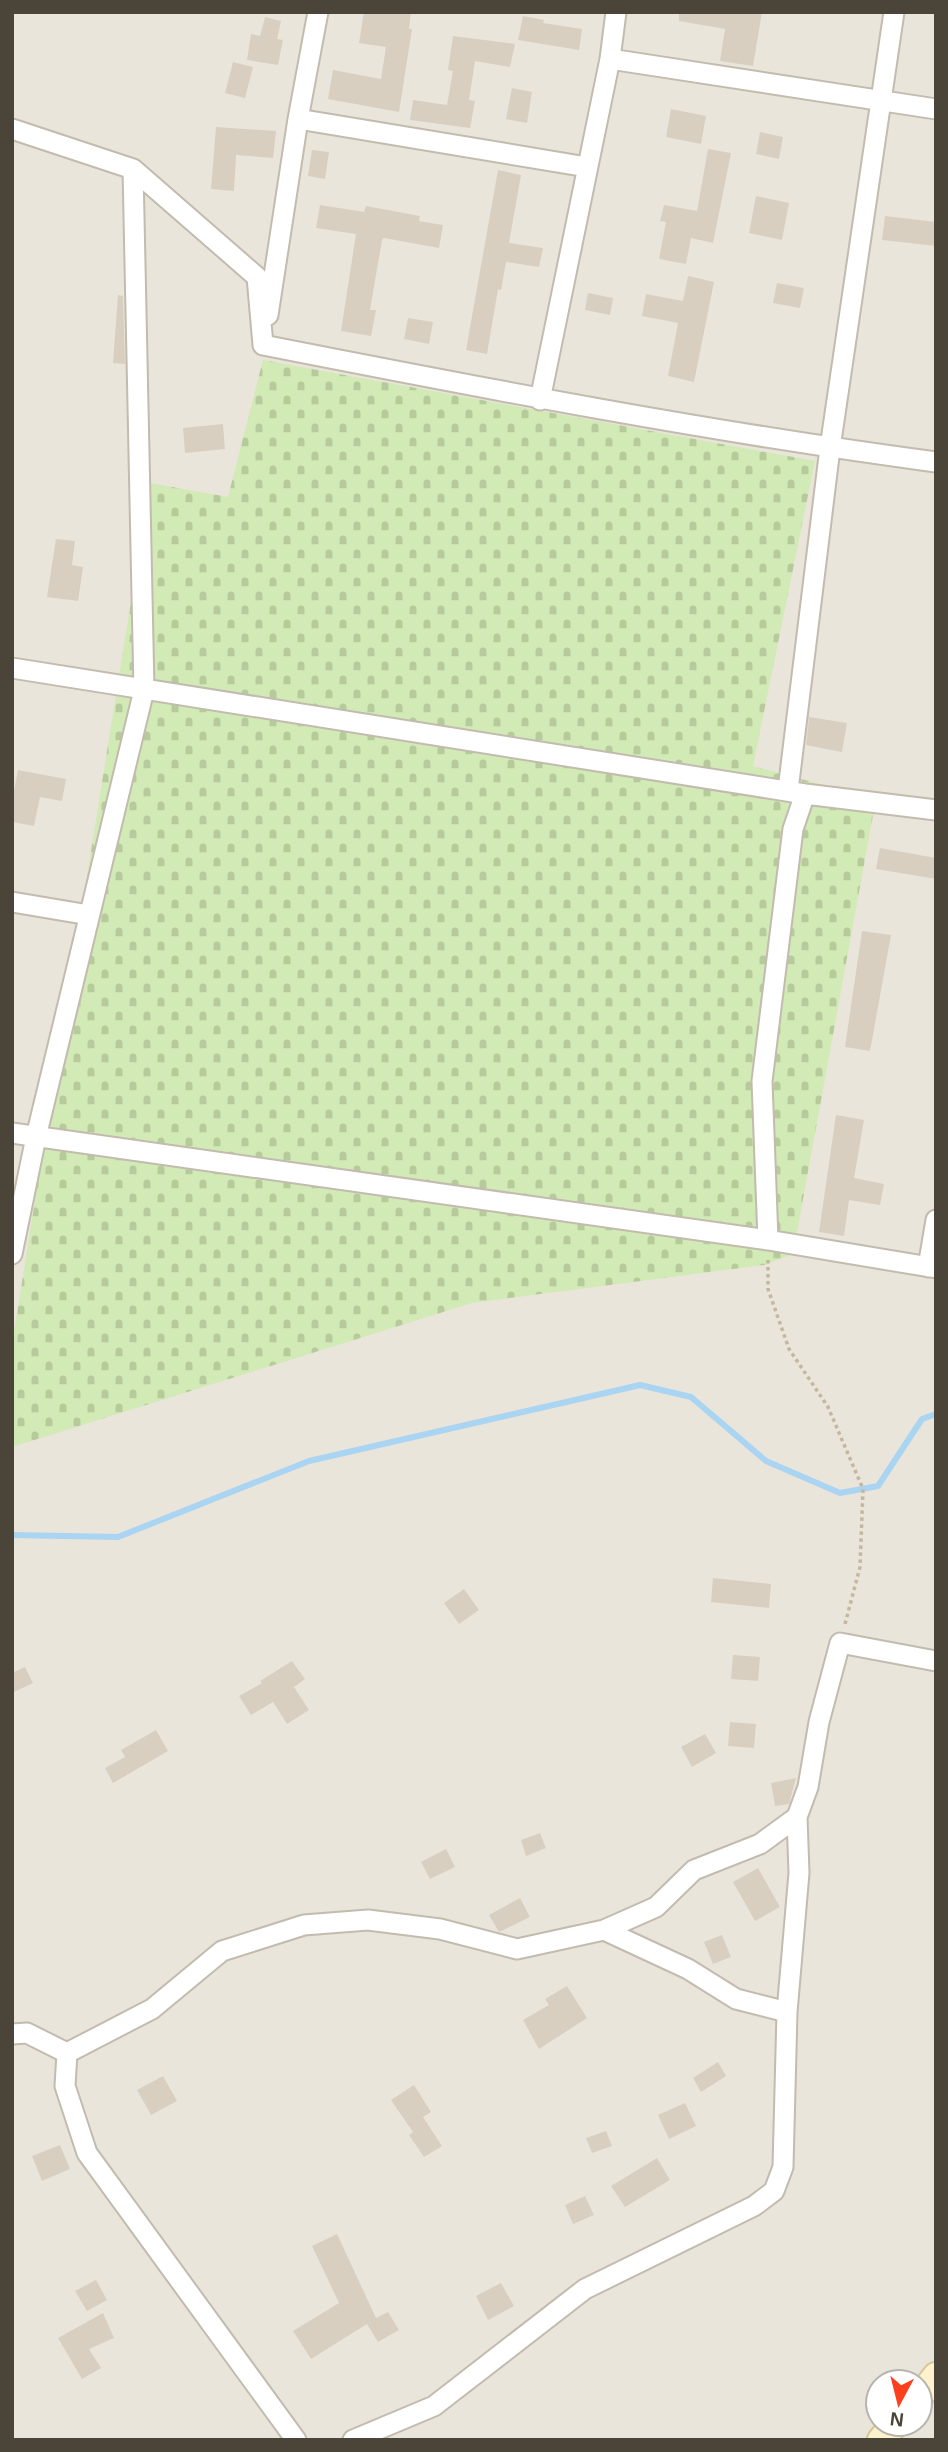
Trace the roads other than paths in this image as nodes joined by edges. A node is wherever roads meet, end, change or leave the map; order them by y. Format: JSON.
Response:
{"nodes":[{"id":1,"x":318,"y":12,"type":"edge"},
{"id":2,"x":616,"y":12,"type":"edge"},
{"id":3,"x":894,"y":12,"type":"edge"},
{"id":4,"x":610,"y":59,"type":"junction"},
{"id":5,"x":880,"y":101,"type":"junction"},
{"id":6,"x":936,"y":109,"type":"edge"},
{"id":7,"x":298,"y":120,"type":"junction"},
{"id":8,"x":12,"y":128,"type":"edge"},
{"id":9,"x":587,"y":167,"type":"junction"},
{"id":10,"x":133,"y":169,"type":"junction"},
{"id":11,"x":264,"y":345,"type":"junction"},
{"id":12,"x":540,"y":400,"type":"junction"},
{"id":13,"x":830,"y":448,"type":"junction"},
{"id":14,"x":936,"y":462,"type":"edge"},
{"id":15,"x":12,"y":668,"type":"edge"},
{"id":16,"x":144,"y":690,"type":"junction"},
{"id":17,"x":797,"y":792,"type":"junction"},
{"id":18,"x":936,"y":810,"type":"edge"},
{"id":19,"x":12,"y":902,"type":"edge"},
{"id":20,"x":89,"y":915,"type":"junction"},
{"id":21,"x":12,"y":1133,"type":"edge"},
{"id":22,"x":36,"y":1137,"type":"junction"},
{"id":23,"x":936,"y":1220,"type":"edge"},
{"id":24,"x":768,"y":1240,"type":"junction"},
{"id":25,"x":12,"y":1254,"type":"edge"},
{"id":26,"x":932,"y":1268,"type":"edge"},
{"id":27,"x":936,"y":1661,"type":"edge"},
{"id":28,"x":797,"y":1816,"type":"junction"},
{"id":29,"x":604,"y":1930,"type":"junction"},
{"id":30,"x":787,"y":2012,"type":"junction"},
{"id":31,"x":12,"y":2034,"type":"edge"},
{"id":32,"x":67,"y":2053,"type":"junction"},
{"id":33,"x":296,"y":2440,"type":"edge"},
{"id":34,"x":353,"y":2440,"type":"edge"}],
"edges":[{"from":1,"to":7,"type":"street"},
{"from":2,"to":4,"type":"street"},
{"from":3,"to":5,"type":"street"},
{"from":4,"to":5,"type":"street"},
{"from":4,"to":9,"type":"street"},
{"from":5,"to":6,"type":"street"},
{"from":5,"to":13,"type":"street"},
{"from":7,"to":9,"type":"street"},
{"from":7,"to":11,"type":"street"},
{"from":8,"to":10,"type":"street"},
{"from":9,"to":12,"type":"street"},
{"from":10,"to":11,"type":"street"},
{"from":10,"to":16,"type":"street"},
{"from":11,"to":12,"type":"street"},
{"from":12,"to":13,"type":"street"},
{"from":13,"to":14,"type":"street"},
{"from":13,"to":17,"type":"street"},
{"from":15,"to":16,"type":"street"},
{"from":16,"to":17,"type":"street"},
{"from":16,"to":20,"type":"street"},
{"from":17,"to":18,"type":"street"},
{"from":17,"to":24,"type":"street"},
{"from":19,"to":20,"type":"street"},
{"from":20,"to":22,"type":"street"},
{"from":21,"to":22,"type":"street"},
{"from":22,"to":24,"type":"street"},
{"from":22,"to":25,"type":"street"},
{"from":23,"to":26,"type":"street"},
{"from":24,"to":26,"type":"street"},
{"from":27,"to":28,"type":"street"},
{"from":28,"to":29,"type":"street"},
{"from":28,"to":30,"type":"street"},
{"from":29,"to":30,"type":"street"},
{"from":29,"to":32,"type":"street"},
{"from":30,"to":34,"type":"street"},
{"from":31,"to":32,"type":"street"},
{"from":32,"to":33,"type":"street"}]}
